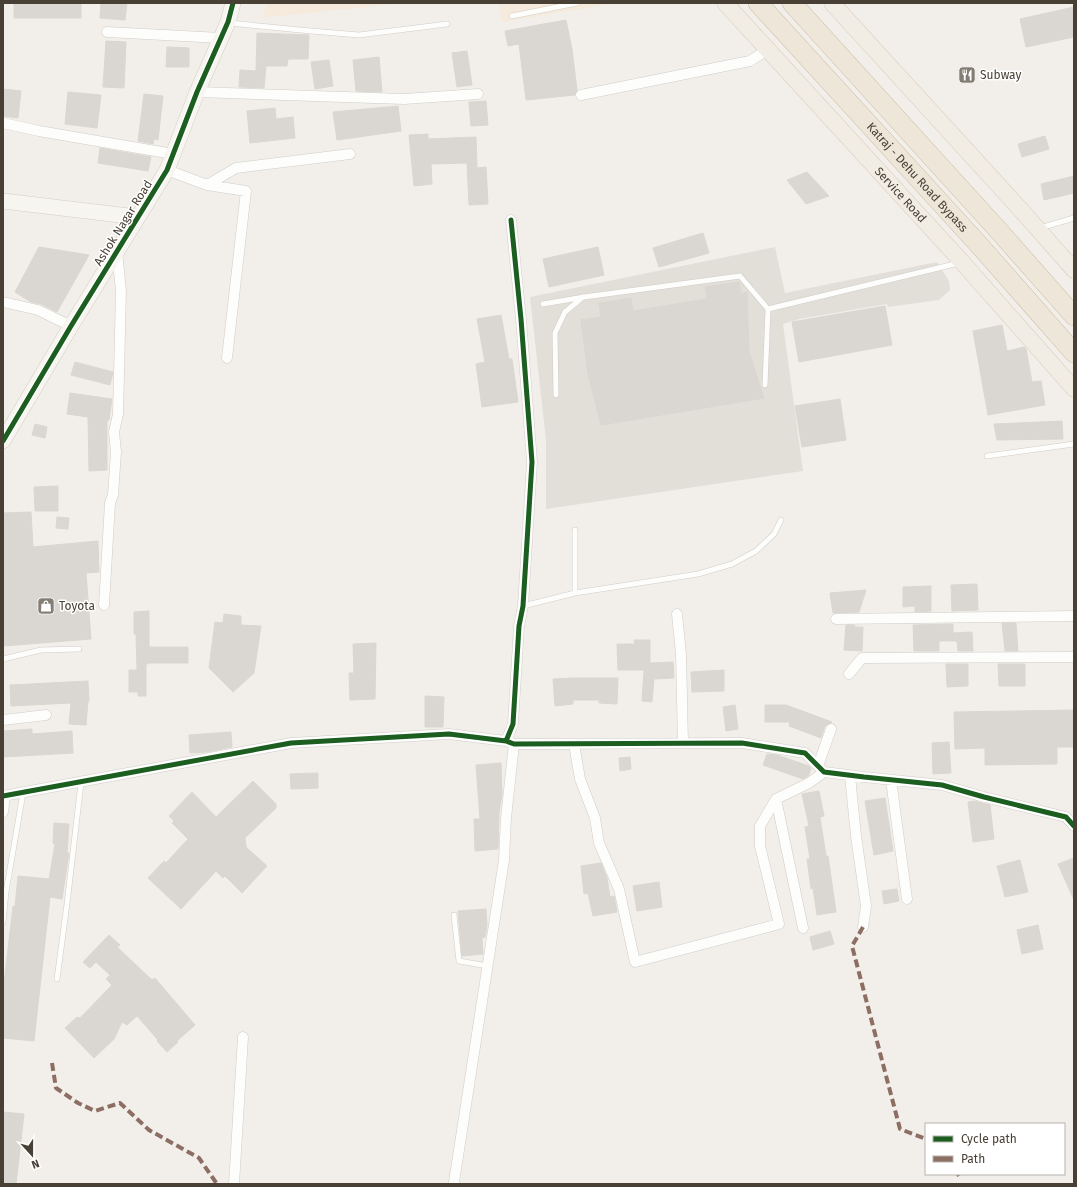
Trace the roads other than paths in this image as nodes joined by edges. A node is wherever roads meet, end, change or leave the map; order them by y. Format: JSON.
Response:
{"nodes":[{"id":1,"x":233,"y":3,"type":"edge"},
{"id":2,"x":577,"y":3,"type":"edge"},
{"id":3,"x":725,"y":3,"type":"edge"},
{"id":4,"x":758,"y":3,"type":"edge"},
{"id":5,"x":792,"y":3,"type":"edge"},
{"id":6,"x":832,"y":3,"type":"edge"},
{"id":7,"x":512,"y":16,"type":"dead end"},
{"id":8,"x":228,"y":22,"type":"junction"},
{"id":9,"x":447,"y":24,"type":"dead end"},
{"id":10,"x":107,"y":32,"type":"dead end"},
{"id":11,"x":221,"y":38,"type":"junction"},
{"id":12,"x":768,"y":49,"type":"junction"},
{"id":13,"x":198,"y":92,"type":"junction"},
{"id":14,"x":478,"y":94,"type":"dead end"},
{"id":15,"x":581,"y":95,"type":"dead end"},
{"id":16,"x":3,"y":123,"type":"edge"},
{"id":17,"x":173,"y":154,"type":"junction"},
{"id":18,"x":350,"y":154,"type":"dead end"},
{"id":19,"x":167,"y":170,"type":"junction"},
{"id":20,"x":207,"y":185,"type":"junction"},
{"id":21,"x":3,"y":201,"type":"edge"},
{"id":22,"x":137,"y":217,"type":"junction"},
{"id":23,"x":1074,"y":218,"type":"edge"},
{"id":24,"x":511,"y":220,"type":"dead end"},
{"id":25,"x":1037,"y":229,"type":"junction"},
{"id":26,"x":117,"y":252,"type":"junction"},
{"id":27,"x":962,"y":262,"type":"junction"},
{"id":28,"x":1074,"y":270,"type":"edge"},
{"id":29,"x":584,"y":297,"type":"junction"},
{"id":30,"x":3,"y":302,"type":"edge"},
{"id":31,"x":543,"y":304,"type":"dead end"},
{"id":32,"x":768,"y":309,"type":"junction"},
{"id":33,"x":1074,"y":316,"type":"edge"},
{"id":34,"x":71,"y":326,"type":"junction"},
{"id":35,"x":1074,"y":353,"type":"edge"},
{"id":36,"x":227,"y":358,"type":"dead end"},
{"id":37,"x":765,"y":385,"type":"dead end"},
{"id":38,"x":1074,"y":389,"type":"edge"},
{"id":39,"x":556,"y":395,"type":"dead end"},
{"id":40,"x":3,"y":441,"type":"edge"},
{"id":41,"x":1074,"y":444,"type":"edge"},
{"id":42,"x":988,"y":456,"type":"dead end"},
{"id":43,"x":781,"y":520,"type":"dead end"},
{"id":44,"x":575,"y":530,"type":"dead end"},
{"id":45,"x":575,"y":593,"type":"junction"},
{"id":46,"x":104,"y":605,"type":"dead end"},
{"id":47,"x":523,"y":606,"type":"junction"},
{"id":48,"x":677,"y":614,"type":"dead end"},
{"id":49,"x":1074,"y":616,"type":"edge"},
{"id":50,"x":836,"y":619,"type":"dead end"},
{"id":51,"x":79,"y":648,"type":"dead end"},
{"id":52,"x":1074,"y":656,"type":"edge"},
{"id":53,"x":3,"y":659,"type":"edge"},
{"id":54,"x":849,"y":674,"type":"dead end"},
{"id":55,"x":46,"y":715,"type":"dead end"},
{"id":56,"x":3,"y":720,"type":"edge"},
{"id":57,"x":831,"y":729,"type":"dead end"},
{"id":58,"x":510,"y":742,"type":"junction"},
{"id":59,"x":684,"y":743,"type":"junction"},
{"id":60,"x":574,"y":744,"type":"junction"},
{"id":61,"x":821,"y":769,"type":"junction"},
{"id":62,"x":850,"y":776,"type":"junction"},
{"id":63,"x":891,"y":780,"type":"junction"},
{"id":64,"x":81,"y":783,"type":"junction"},
{"id":65,"x":23,"y":793,"type":"junction"},
{"id":66,"x":4,"y":796,"type":"edge"},
{"id":67,"x":776,"y":799,"type":"junction"},
{"id":68,"x":3,"y":812,"type":"edge"},
{"id":69,"x":1074,"y":826,"type":"edge"},
{"id":70,"x":908,"y":899,"type":"dead end"},
{"id":71,"x":454,"y":915,"type":"dead end"},
{"id":72,"x":3,"y":922,"type":"edge"},
{"id":73,"x":863,"y":927,"type":"dead end"},
{"id":74,"x":803,"y":928,"type":"dead end"},
{"id":75,"x":488,"y":966,"type":"junction"},
{"id":76,"x":57,"y":978,"type":"dead end"},
{"id":77,"x":243,"y":1037,"type":"dead end"},
{"id":78,"x":454,"y":1182,"type":"dead end"},
{"id":79,"x":234,"y":1184,"type":"edge"}],
"edges":[{"from":1,"to":8,"type":"street","name":"Ashok Nagar Road"},
{"from":2,"to":7,"type":"lane"},
{"from":3,"to":12,"type":"main road","name":"Service Road"},
{"from":4,"to":35,"type":"highway","name":"Katraj - Dehu Road Bypass"},
{"from":5,"to":33,"type":"highway","name":"Katraj - Dehu Road Bypass"},
{"from":6,"to":25,"type":"main road"},
{"from":8,"to":9,"type":"lane"},
{"from":8,"to":11,"type":"street","name":"Ashok Nagar Road"},
{"from":10,"to":11,"type":"street"},
{"from":11,"to":13,"type":"street","name":"Ashok Nagar Road"},
{"from":12,"to":15,"type":"street"},
{"from":12,"to":27,"type":"main road","name":"Service Road"},
{"from":13,"to":14,"type":"street"},
{"from":13,"to":17,"type":"street","name":"Ashok Nagar Road"},
{"from":16,"to":17,"type":"street"},
{"from":17,"to":19,"type":"street","name":"Ashok Nagar Road"},
{"from":18,"to":20,"type":"street"},
{"from":19,"to":20,"type":"street"},
{"from":19,"to":22,"type":"street","name":"Ashok Nagar Road"},
{"from":20,"to":36,"type":"street"},
{"from":21,"to":22,"type":"street"},
{"from":22,"to":26,"type":"street","name":"Ashok Nagar Road"},
{"from":23,"to":25,"type":"lane"},
{"from":24,"to":47,"type":"street"},
{"from":25,"to":28,"type":"main road"},
{"from":26,"to":34,"type":"street","name":"Ashok Nagar Road"},
{"from":26,"to":46,"type":"street"},
{"from":27,"to":32,"type":"lane"},
{"from":27,"to":38,"type":"main road","name":"Service Road"},
{"from":29,"to":31,"type":"lane"},
{"from":29,"to":32,"type":"lane"},
{"from":29,"to":39,"type":"lane"},
{"from":30,"to":34,"type":"street"},
{"from":32,"to":37,"type":"lane"},
{"from":34,"to":40,"type":"street","name":"Ashok Nagar Road"},
{"from":41,"to":42,"type":"lane"},
{"from":43,"to":45,"type":"lane"},
{"from":44,"to":45,"type":"lane"},
{"from":45,"to":47,"type":"lane"},
{"from":47,"to":58,"type":"street"},
{"from":48,"to":59,"type":"street"},
{"from":49,"to":50,"type":"street"},
{"from":51,"to":53,"type":"lane"},
{"from":52,"to":54,"type":"street"},
{"from":55,"to":56,"type":"street"},
{"from":57,"to":61,"type":"street"},
{"from":58,"to":60,"type":"street"},
{"from":58,"to":64,"type":"street"},
{"from":58,"to":75,"type":"street"},
{"from":59,"to":60,"type":"street"},
{"from":59,"to":61,"type":"street"},
{"from":60,"to":67,"type":"street"},
{"from":61,"to":62,"type":"street"},
{"from":61,"to":67,"type":"street"},
{"from":62,"to":63,"type":"street"},
{"from":62,"to":73,"type":"street"},
{"from":63,"to":69,"type":"street"},
{"from":63,"to":70,"type":"street"},
{"from":64,"to":65,"type":"street"},
{"from":64,"to":76,"type":"lane"},
{"from":65,"to":66,"type":"street"},
{"from":65,"to":72,"type":"lane"},
{"from":66,"to":68,"type":"street"},
{"from":67,"to":74,"type":"street"},
{"from":71,"to":75,"type":"lane"},
{"from":75,"to":78,"type":"street"},
{"from":77,"to":79,"type":"street"}]}
